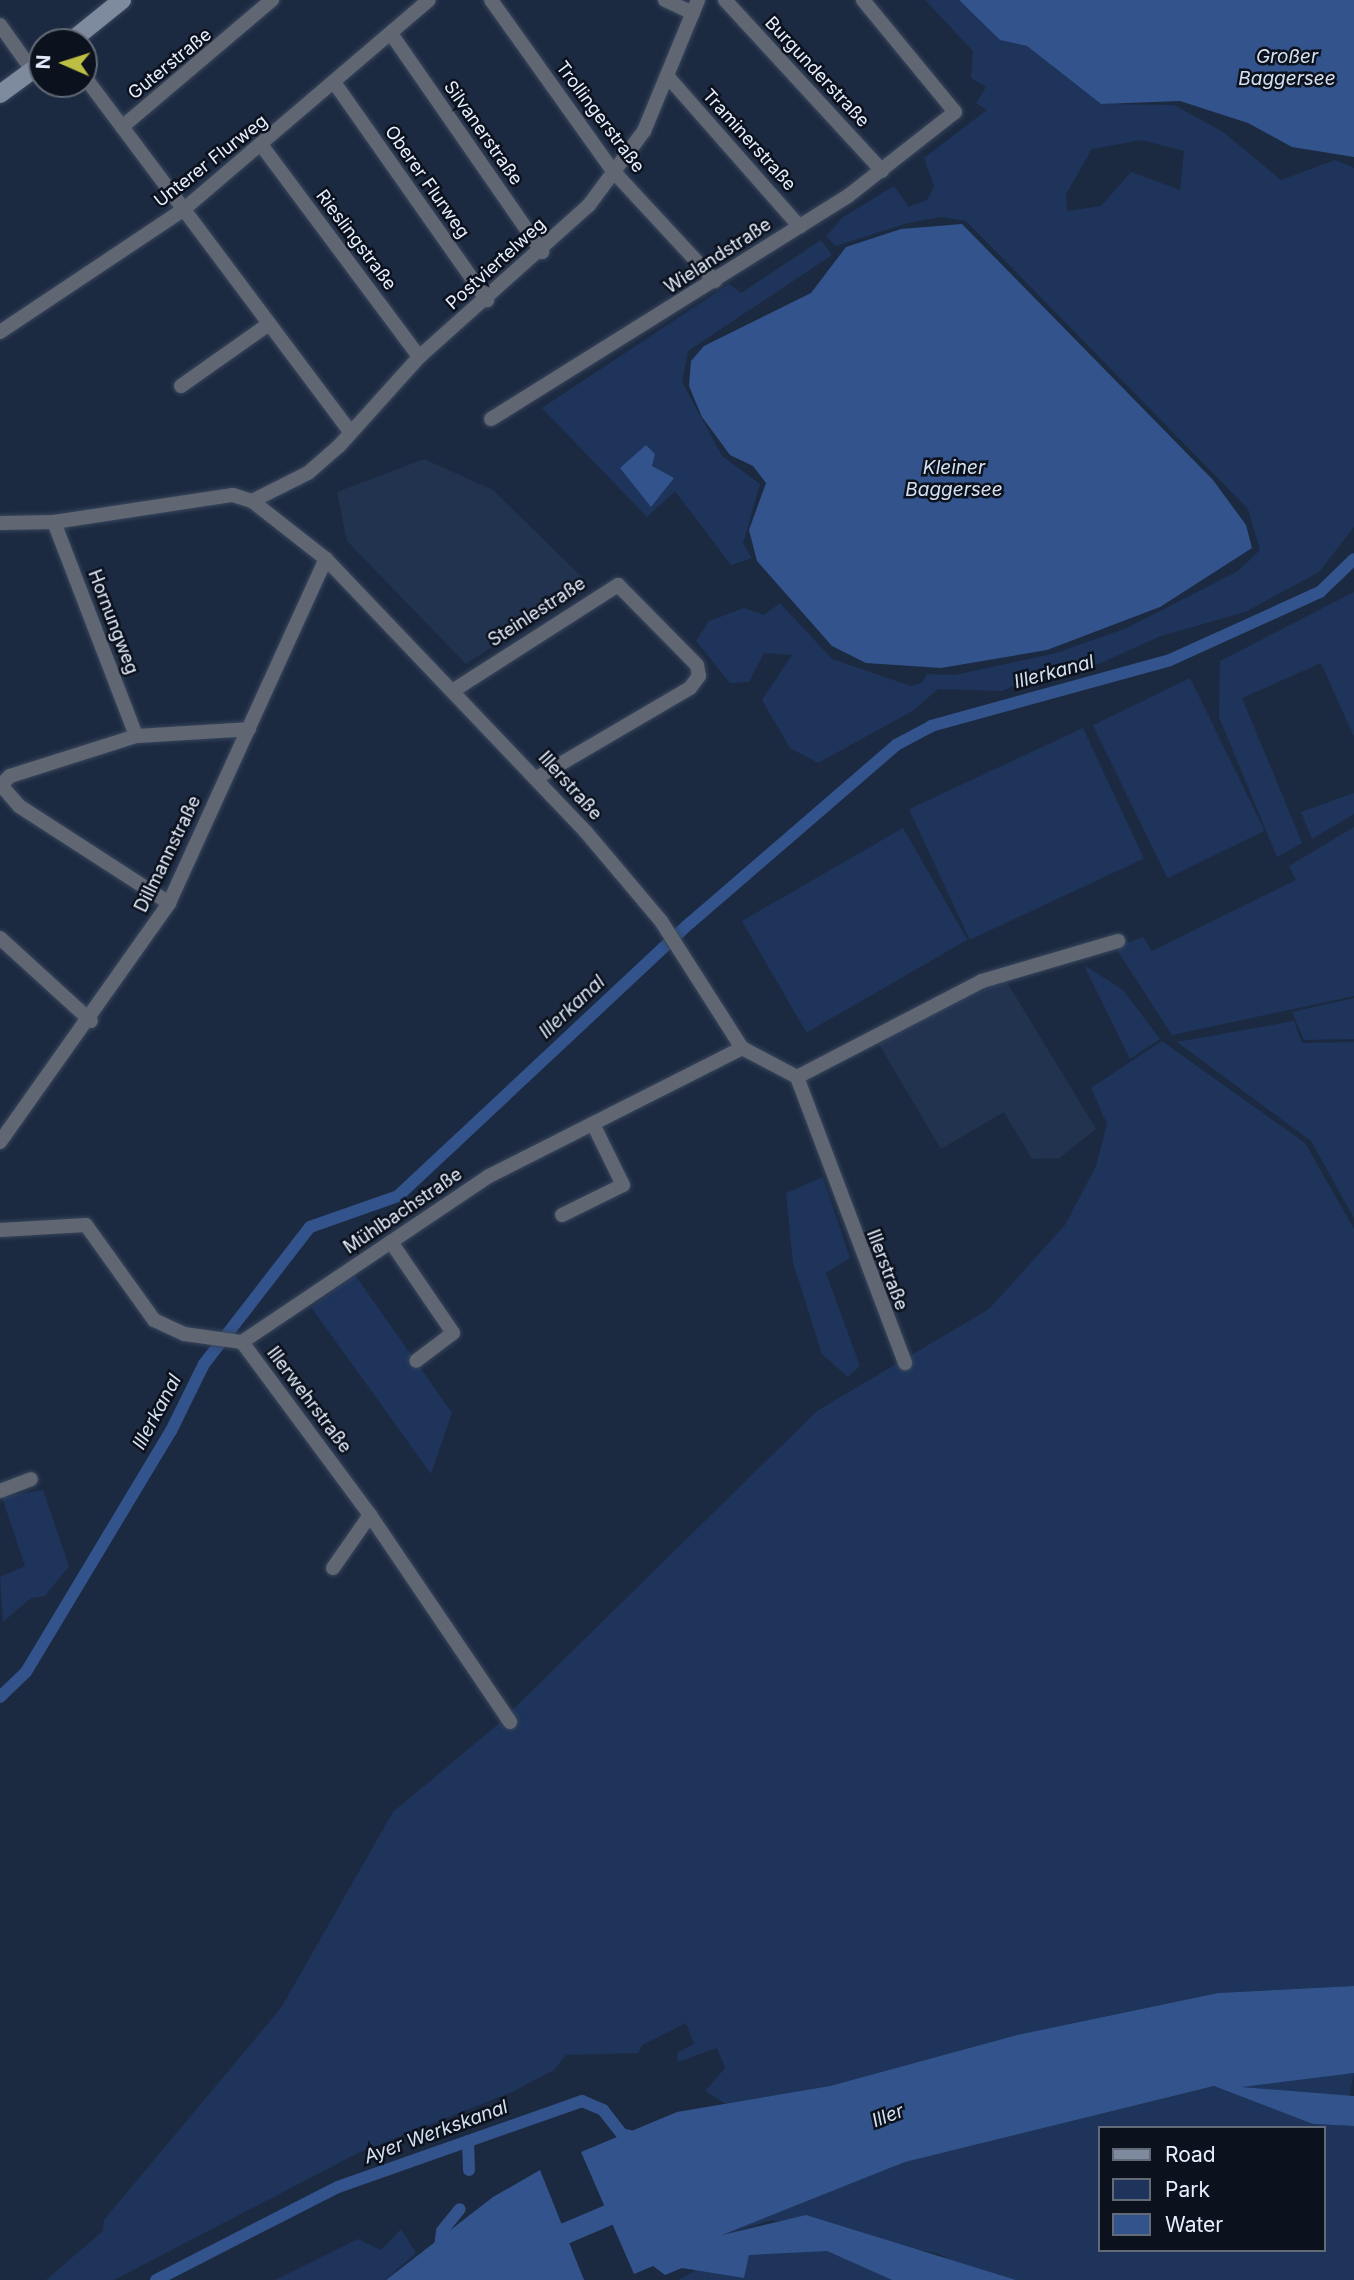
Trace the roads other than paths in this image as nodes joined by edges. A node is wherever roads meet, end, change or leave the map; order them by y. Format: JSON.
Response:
{"nodes":[{"id":1,"x":272,"y":0,"type":"edge"},
{"id":2,"x":429,"y":0,"type":"edge"},
{"id":3,"x":492,"y":0,"type":"edge"},
{"id":4,"x":665,"y":0,"type":"edge"},
{"id":5,"x":725,"y":0,"type":"edge"},
{"id":6,"x":863,"y":0,"type":"edge"},
{"id":7,"x":120,"y":1,"type":"edge"},
{"id":8,"x":695,"y":6,"type":"edge"},
{"id":9,"x":0,"y":25,"type":"edge"},
{"id":10,"x":87,"y":28,"type":"edge"},
{"id":11,"x":392,"y":34,"type":"junction"},
{"id":12,"x":28,"y":57,"type":"edge"},
{"id":13,"x":28,"y":74,"type":"edge"},
{"id":14,"x":669,"y":78,"type":"junction"},
{"id":15,"x":336,"y":85,"type":"junction"},
{"id":16,"x":0,"y":94,"type":"edge"},
{"id":17,"x":98,"y":95,"type":"edge"},
{"id":18,"x":121,"y":127,"type":"junction"},
{"id":19,"x":262,"y":146,"type":"junction"},
{"id":20,"x":613,"y":171,"type":"junction"},
{"id":21,"x":882,"y":171,"type":"junction"},
{"id":22,"x":183,"y":210,"type":"junction"},
{"id":23,"x":800,"y":227,"type":"junction"},
{"id":24,"x":542,"y":252,"type":"junction"},
{"id":25,"x":715,"y":281,"type":"junction"},
{"id":26,"x":487,"y":300,"type":"junction"},
{"id":27,"x":268,"y":324,"type":"junction"},
{"id":28,"x":0,"y":332,"type":"edge"},
{"id":29,"x":419,"y":357,"type":"junction"},
{"id":30,"x":181,"y":386,"type":"dead end"},
{"id":31,"x":491,"y":419,"type":"dead end"},
{"id":32,"x":350,"y":432,"type":"junction"},
{"id":33,"x":252,"y":501,"type":"junction"},
{"id":34,"x":54,"y":522,"type":"junction"},
{"id":35,"x":0,"y":523,"type":"edge"},
{"id":36,"x":326,"y":559,"type":"junction"},
{"id":37,"x":454,"y":690,"type":"junction"},
{"id":38,"x":249,"y":729,"type":"junction"},
{"id":39,"x":136,"y":736,"type":"junction"},
{"id":40,"x":538,"y":778,"type":"junction"},
{"id":41,"x":0,"y":784,"type":"edge"},
{"id":42,"x":169,"y":903,"type":"junction"},
{"id":43,"x":0,"y":938,"type":"edge"},
{"id":44,"x":1118,"y":941,"type":"dead end"},
{"id":45,"x":91,"y":1021,"type":"junction"},
{"id":46,"x":742,"y":1048,"type":"junction"},
{"id":47,"x":797,"y":1077,"type":"junction"},
{"id":48,"x":594,"y":1126,"type":"junction"},
{"id":49,"x":0,"y":1142,"type":"edge"},
{"id":50,"x":562,"y":1214,"type":"dead end"},
{"id":51,"x":2,"y":1229,"type":"edge"},
{"id":52,"x":391,"y":1242,"type":"junction"},
{"id":53,"x":238,"y":1342,"type":"junction"},
{"id":54,"x":416,"y":1361,"type":"dead end"},
{"id":55,"x":905,"y":1363,"type":"dead end"},
{"id":56,"x":31,"y":1479,"type":"dead end"},
{"id":57,"x":0,"y":1490,"type":"edge"},
{"id":58,"x":370,"y":1515,"type":"junction"},
{"id":59,"x":333,"y":1568,"type":"dead end"},
{"id":60,"x":510,"y":1722,"type":"dead end"}],
"edges":[{"from":1,"to":18,"type":"street","name":"Guterstraße"},
{"from":2,"to":11,"type":"street","name":"Unterer Flurweg"},
{"from":3,"to":20,"type":"street","name":"Trollingerstraße"},
{"from":4,"to":8,"type":"street"},
{"from":5,"to":21,"type":"street","name":"Burgunderstraße"},
{"from":6,"to":21,"type":"street","name":"Wielandstraße"},
{"from":7,"to":10,"type":"main road"},
{"from":8,"to":14,"type":"street","name":"Postviertelweg"},
{"from":9,"to":12,"type":"street"},
{"from":11,"to":15,"type":"street","name":"Unterer Flurweg"},
{"from":11,"to":24,"type":"street","name":"Silvanerstraße"},
{"from":13,"to":16,"type":"main road"},
{"from":14,"to":20,"type":"street","name":"Postviertelweg"},
{"from":14,"to":23,"type":"street","name":"Traminerstraße"},
{"from":15,"to":19,"type":"street","name":"Unterer Flurweg"},
{"from":15,"to":26,"type":"street","name":"Oberer Flurweg"},
{"from":17,"to":18,"type":"street"},
{"from":18,"to":22,"type":"street"},
{"from":19,"to":22,"type":"street","name":"Unterer Flurweg"},
{"from":19,"to":29,"type":"street","name":"Rieslingstraße"},
{"from":20,"to":24,"type":"street","name":"Postviertelweg"},
{"from":20,"to":25,"type":"street","name":"Trollingerstraße"},
{"from":21,"to":23,"type":"street","name":"Wielandstraße"},
{"from":22,"to":27,"type":"street"},
{"from":22,"to":28,"type":"street","name":"Unterer Flurweg"},
{"from":23,"to":25,"type":"street","name":"Wielandstraße"},
{"from":24,"to":26,"type":"street","name":"Postviertelweg"},
{"from":25,"to":31,"type":"street","name":"Wielandstraße"},
{"from":26,"to":29,"type":"street","name":"Postviertelweg"},
{"from":27,"to":30,"type":"street"},
{"from":27,"to":32,"type":"street"},
{"from":29,"to":32,"type":"street","name":"Postviertelweg"},
{"from":32,"to":33,"type":"street","name":"Postviertelweg"},
{"from":33,"to":34,"type":"street","name":"Illerstraße"},
{"from":33,"to":36,"type":"street","name":"Illerstraße"},
{"from":34,"to":35,"type":"street","name":"Illerstraße"},
{"from":34,"to":39,"type":"street","name":"Hornungweg"},
{"from":36,"to":37,"type":"street","name":"Illerstraße"},
{"from":36,"to":38,"type":"street","name":"Dillmannstraße"},
{"from":37,"to":40,"type":"street","name":"Illerstraße"},
{"from":37,"to":40,"type":"street","name":"Steinlestraße"},
{"from":38,"to":39,"type":"street"},
{"from":38,"to":42,"type":"street","name":"Dillmannstraße"},
{"from":39,"to":41,"type":"street"},
{"from":40,"to":46,"type":"street","name":"Illerstraße"},
{"from":41,"to":42,"type":"street"},
{"from":42,"to":45,"type":"street","name":"Dillmannstraße"},
{"from":43,"to":45,"type":"street"},
{"from":44,"to":47,"type":"street"},
{"from":45,"to":49,"type":"street","name":"Dillmannstraße"},
{"from":46,"to":47,"type":"street"},
{"from":46,"to":48,"type":"street","name":"Mühlbachstraße"},
{"from":47,"to":55,"type":"street","name":"Illerstraße"},
{"from":48,"to":50,"type":"street"},
{"from":48,"to":52,"type":"street","name":"Mühlbachstraße"},
{"from":51,"to":53,"type":"street"},
{"from":52,"to":53,"type":"street","name":"Mühlbachstraße"},
{"from":52,"to":54,"type":"street"},
{"from":53,"to":58,"type":"street","name":"Illerwehrstraße"},
{"from":56,"to":57,"type":"street"},
{"from":58,"to":59,"type":"street"},
{"from":58,"to":60,"type":"street","name":"Illerwehrstraße"}]}
